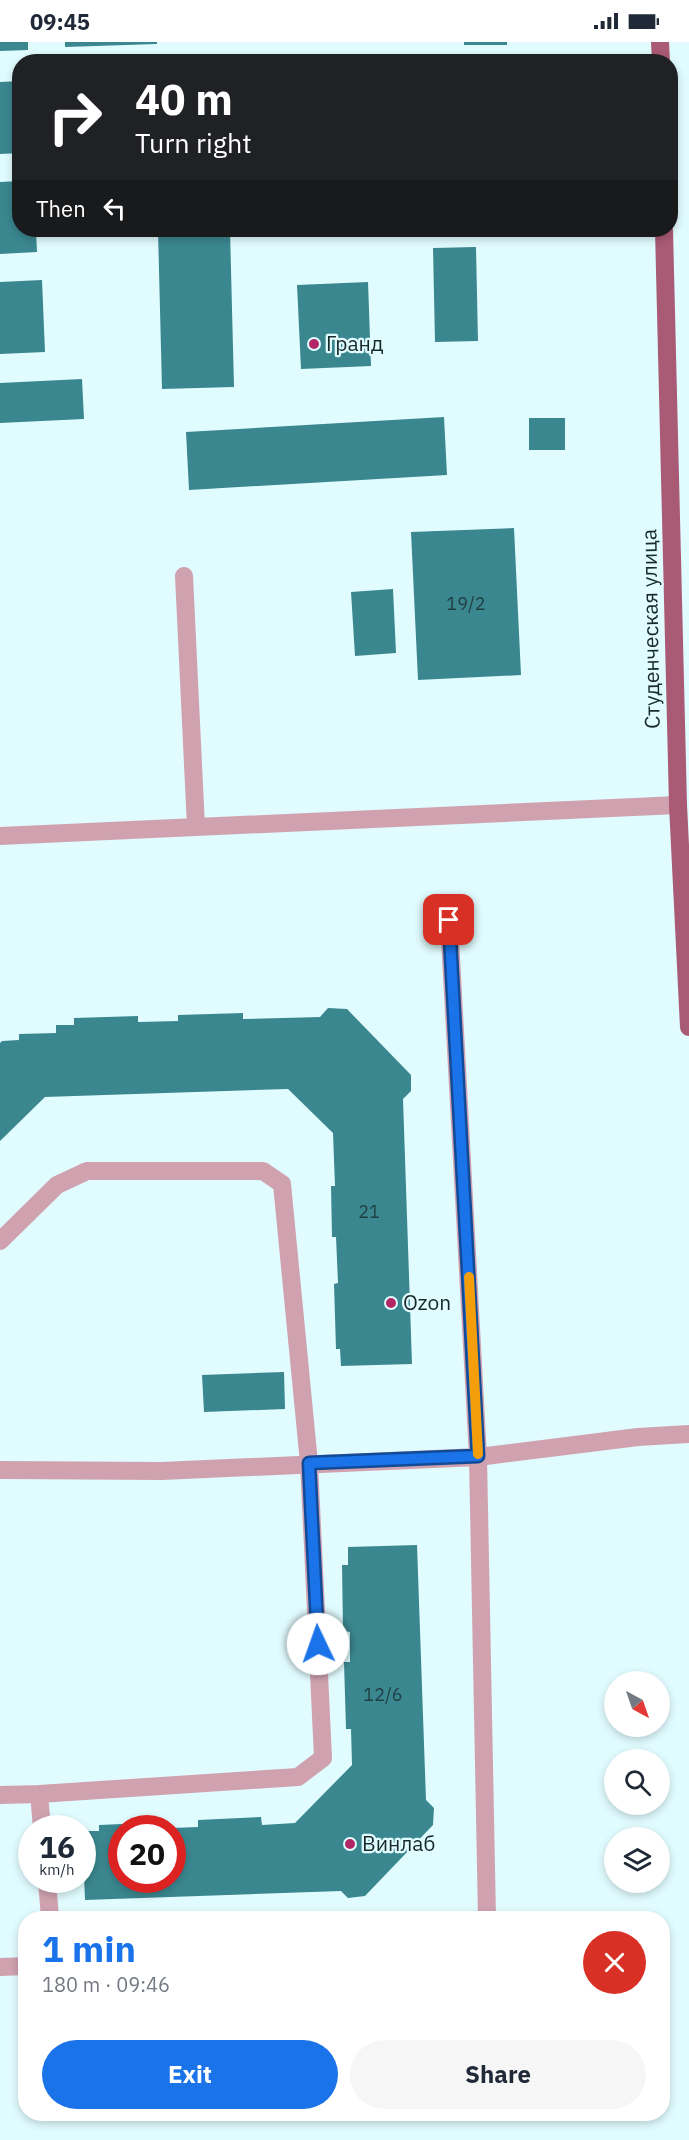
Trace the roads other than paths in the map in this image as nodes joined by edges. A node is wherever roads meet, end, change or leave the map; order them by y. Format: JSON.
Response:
{"nodes":[{"id":1,"x":664,"y":237,"type":"edge"},
{"id":2,"x":184,"y":576,"type":"dead end"},
{"id":3,"x":678,"y":805,"type":"junction"},
{"id":4,"x":196,"y":827,"type":"junction"},
{"id":5,"x":0,"y":836,"type":"edge"},
{"id":6,"x":449,"y":920,"type":"dead end"},
{"id":7,"x":689,"y":1026,"type":"edge"},
{"id":8,"x":0,"y":1241,"type":"edge"},
{"id":9,"x":689,"y":1434,"type":"edge"},
{"id":10,"x":478,"y":1456,"type":"junction"},
{"id":11,"x":309,"y":1463,"type":"junction"},
{"id":12,"x":0,"y":1470,"type":"edge"},
{"id":13,"x":39,"y":1794,"type":"junction"},
{"id":14,"x":0,"y":1795,"type":"edge"},
{"id":15,"x":41,"y":1815,"type":"edge"},
{"id":16,"x":48,"y":1893,"type":"edge"},
{"id":17,"x":49,"y":1911,"type":"edge"},
{"id":18,"x":487,"y":1911,"type":"edge"},
{"id":19,"x":18,"y":1966,"type":"edge"},
{"id":20,"x":0,"y":1967,"type":"edge"}],
"edges":[{"from":1,"to":3,"type":"main road","name":"Студенческая улица"},
{"from":2,"to":4,"type":"lane"},
{"from":3,"to":4,"type":"lane"},
{"from":3,"to":7,"type":"main road","name":"Студенческая улица"},
{"from":4,"to":5,"type":"lane"},
{"from":6,"to":10,"type":"lane"},
{"from":8,"to":11,"type":"lane"},
{"from":9,"to":10,"type":"lane"},
{"from":10,"to":11,"type":"lane"},
{"from":10,"to":18,"type":"lane"},
{"from":11,"to":12,"type":"lane"},
{"from":11,"to":13,"type":"lane"},
{"from":13,"to":14,"type":"lane"},
{"from":13,"to":15,"type":"lane"},
{"from":16,"to":17,"type":"lane"},
{"from":19,"to":20,"type":"lane"}]}
